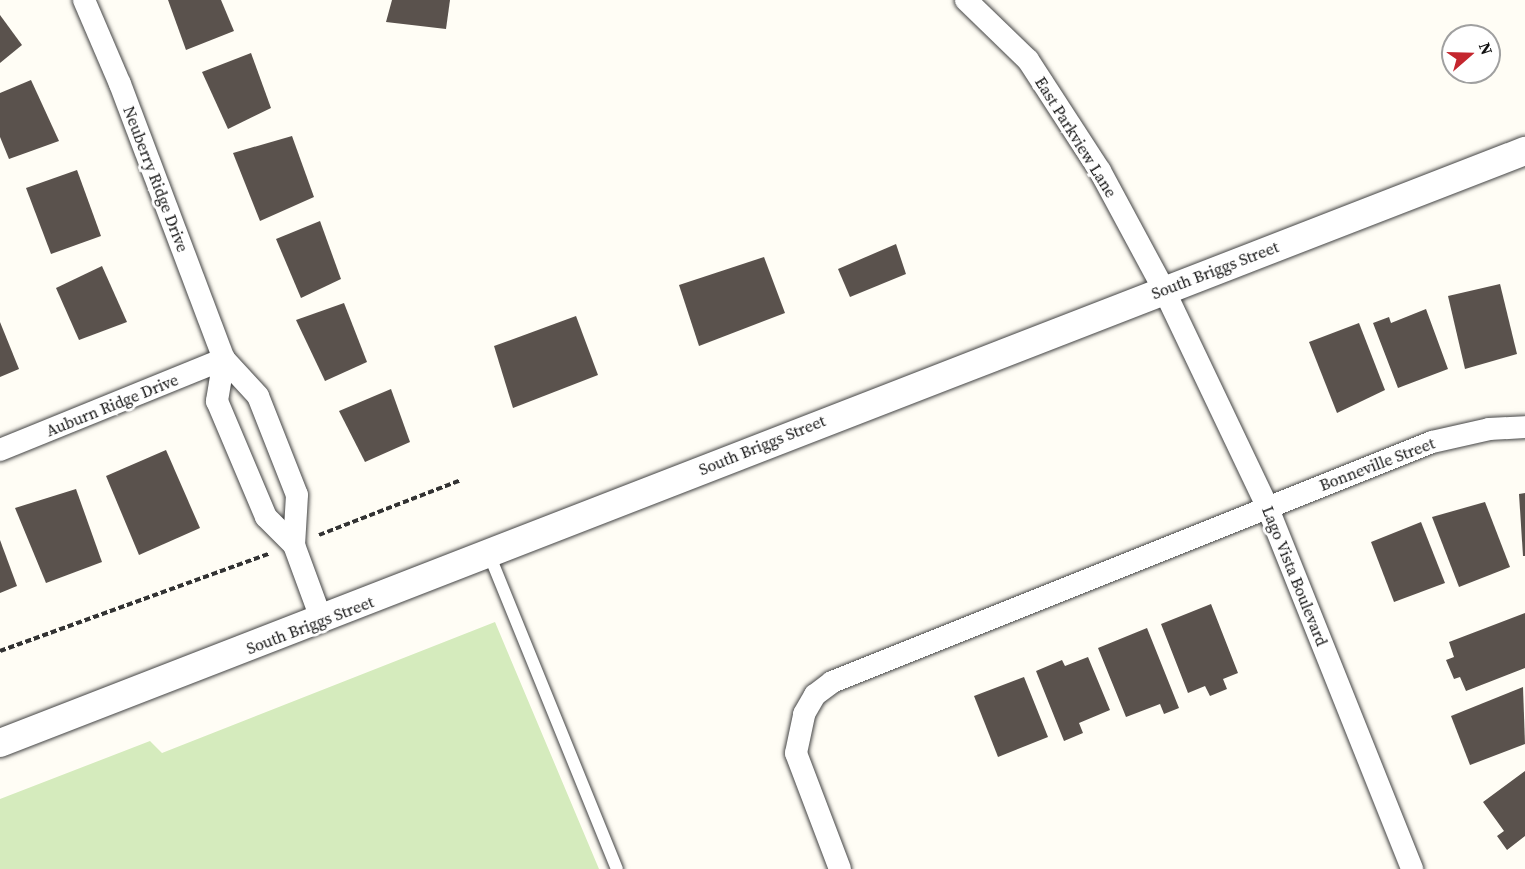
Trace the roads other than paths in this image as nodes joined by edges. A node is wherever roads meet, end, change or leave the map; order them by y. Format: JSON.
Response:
{"nodes":[{"id":1,"x":84,"y":0,"type":"edge"},
{"id":2,"x":966,"y":0,"type":"edge"},
{"id":3,"x":1525,"y":151,"type":"edge"},
{"id":4,"x":1164,"y":290,"type":"junction"},
{"id":5,"x":224,"y":359,"type":"junction"},
{"id":6,"x":1525,"y":427,"type":"edge"},
{"id":7,"x":0,"y":450,"type":"edge"},
{"id":8,"x":1267,"y":506,"type":"junction"},
{"id":9,"x":294,"y":544,"type":"junction"},
{"id":10,"x":489,"y":554,"type":"junction"},
{"id":11,"x":322,"y":621,"type":"junction"},
{"id":12,"x":0,"y":743,"type":"edge"},
{"id":13,"x":1395,"y":828,"type":"junction"},
{"id":14,"x":617,"y":869,"type":"edge"},
{"id":15,"x":840,"y":869,"type":"edge"},
{"id":16,"x":1412,"y":869,"type":"edge"},
{"id":17,"x":1420,"y":869,"type":"edge"}],
"edges":[{"from":1,"to":5,"type":"street","name":"Neuberry Ridge Drive"},
{"from":2,"to":4,"type":"street","name":"East Parkview Lane"},
{"from":3,"to":4,"type":"street","name":"South Briggs Street"},
{"from":4,"to":8,"type":"street","name":"Lago Vista Boulevard"},
{"from":4,"to":10,"type":"street","name":"South Briggs Street"},
{"from":5,"to":7,"type":"street","name":"Auburn Ridge Drive"},
{"from":5,"to":9,"type":"street","name":"Neuberry Ridge Drive"},
{"from":5,"to":9,"type":"street","name":"Neuberry Ridge Drive"},
{"from":6,"to":8,"type":"street","name":"Bonneville Street"},
{"from":8,"to":13,"type":"street","name":"Lago Vista Boulevard"},
{"from":8,"to":15,"type":"street","name":"Bonneville Street"},
{"from":9,"to":11,"type":"street","name":"Neuberry Ridge Drive"},
{"from":10,"to":11,"type":"street","name":"South Briggs Street"},
{"from":10,"to":14,"type":"lane"},
{"from":11,"to":12,"type":"street","name":"South Briggs Street"},
{"from":13,"to":16,"type":"street","name":"Lago Vista Boulevard"},
{"from":13,"to":17,"type":"street"}]}
